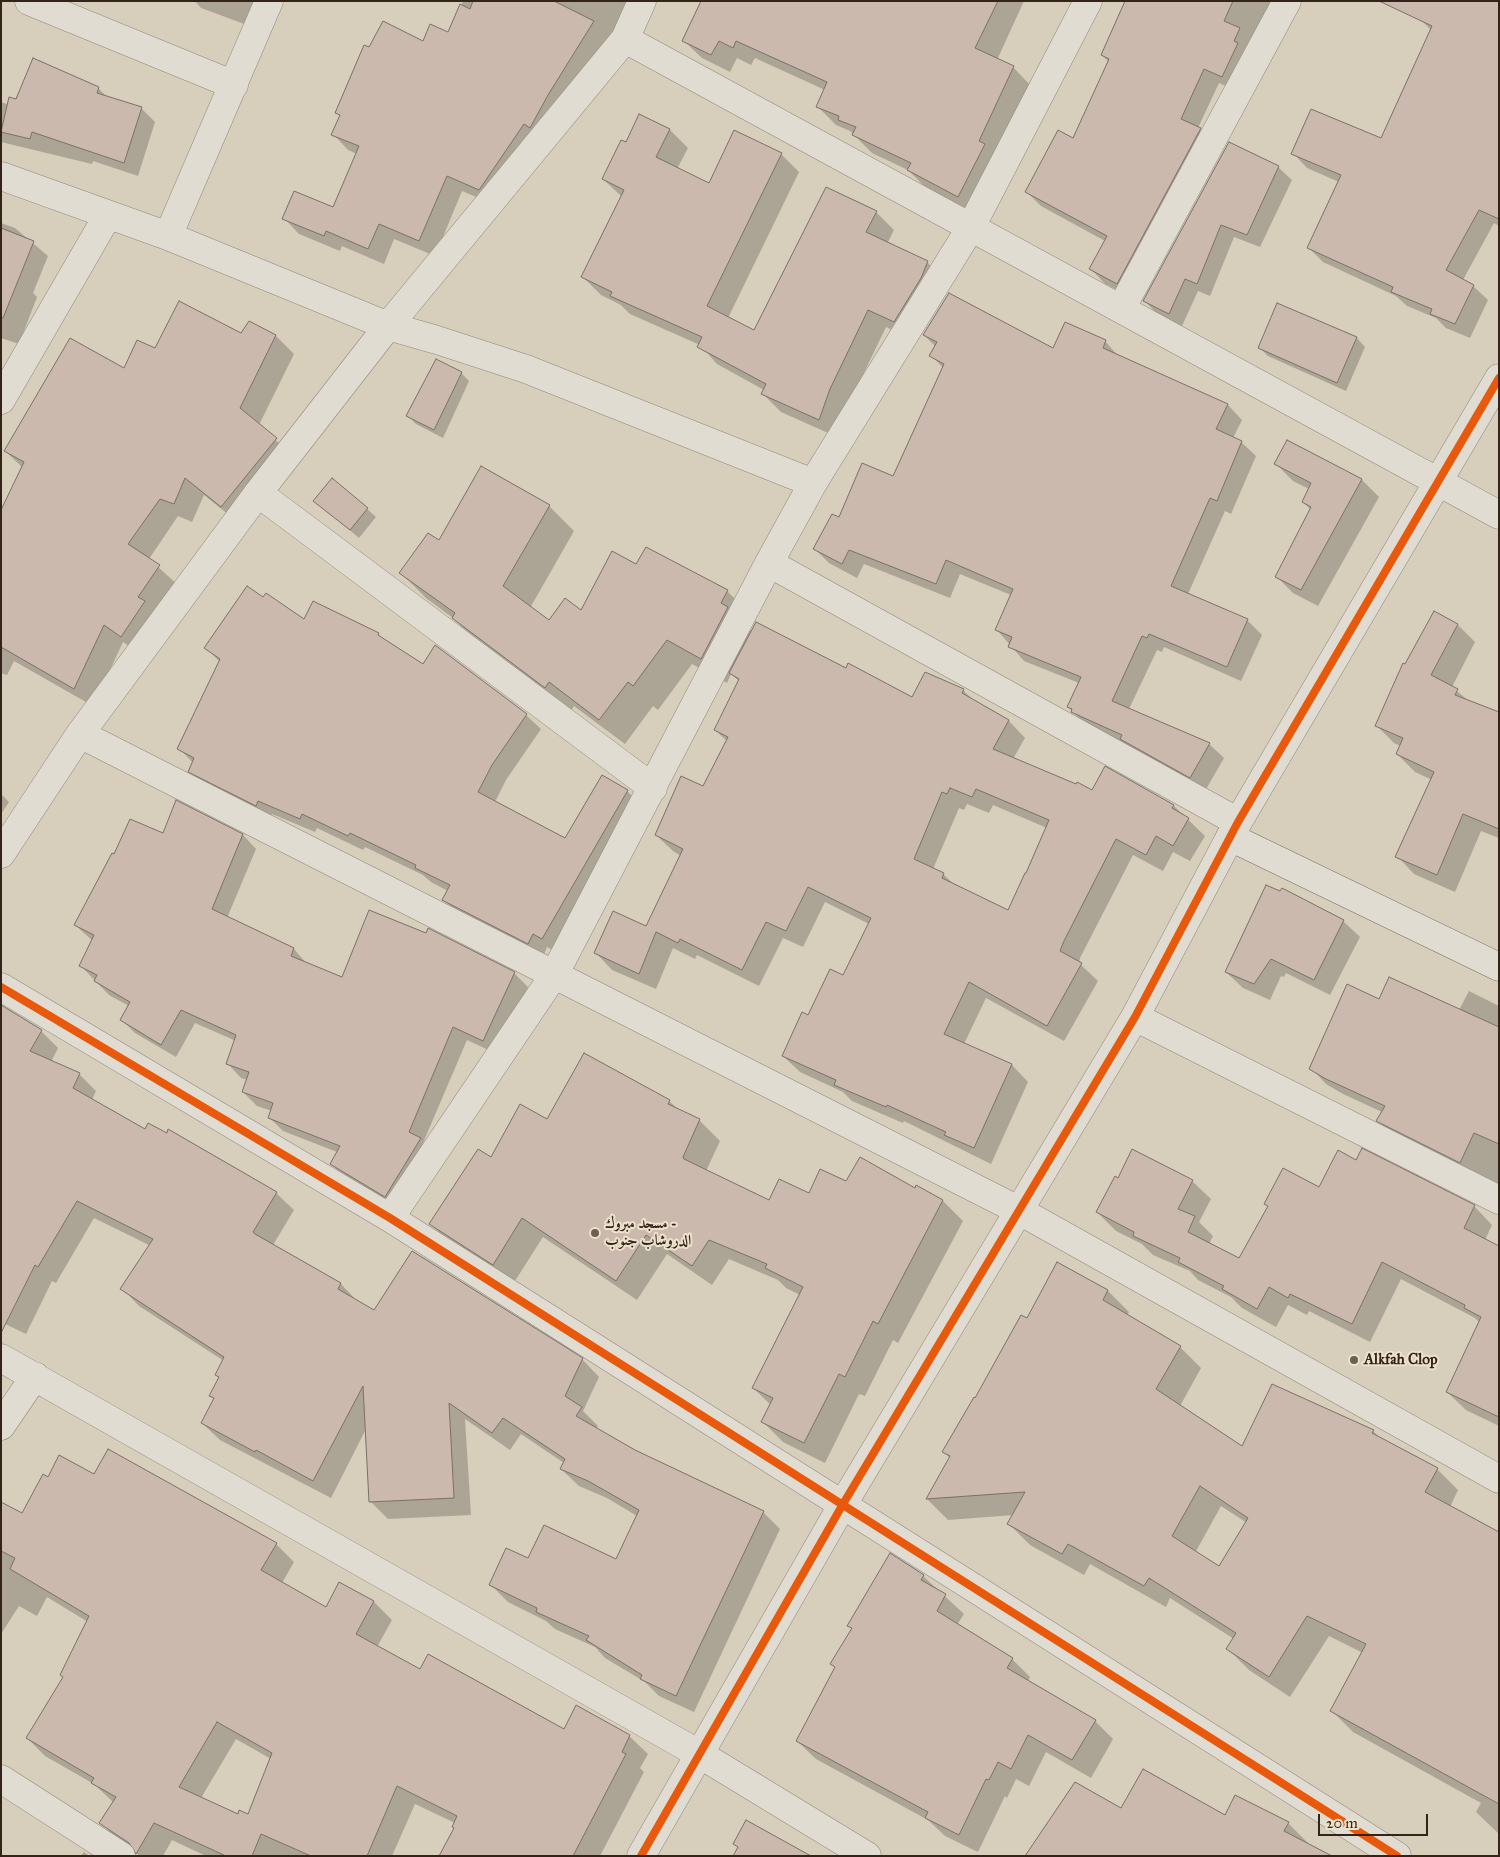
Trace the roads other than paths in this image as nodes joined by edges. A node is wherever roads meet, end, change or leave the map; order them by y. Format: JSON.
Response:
{"nodes":[{"id":1,"x":29,"y":1,"type":"edge"},
{"id":2,"x":269,"y":1,"type":"edge"},
{"id":3,"x":642,"y":1,"type":"edge"},
{"id":4,"x":1088,"y":1,"type":"edge"},
{"id":5,"x":1287,"y":1,"type":"edge"},
{"id":6,"x":625,"y":39,"type":"junction"},
{"id":7,"x":234,"y":85,"type":"junction"},
{"id":8,"x":1,"y":176,"type":"edge"},
{"id":9,"x":108,"y":215,"type":"junction"},
{"id":10,"x":971,"y":227,"type":"junction"},
{"id":11,"x":168,"y":236,"type":"junction"},
{"id":12,"x":1121,"y":309,"type":"junction"},
{"id":13,"x":388,"y":326,"type":"junction"},
{"id":14,"x":1499,"y":378,"type":"edge"},
{"id":15,"x":1,"y":400,"type":"edge"},
{"id":16,"x":1439,"y":481,"type":"junction"},
{"id":17,"x":813,"y":483,"type":"junction"},
{"id":18,"x":258,"y":493,"type":"junction"},
{"id":19,"x":1499,"y":515,"type":"edge"},
{"id":20,"x":768,"y":563,"type":"junction"},
{"id":21,"x":80,"y":734,"type":"junction"},
{"id":22,"x":653,"y":788,"type":"junction"},
{"id":23,"x":1234,"y":830,"type":"junction"},
{"id":24,"x":1,"y":854,"type":"edge"},
{"id":25,"x":1499,"y":968,"type":"edge"},
{"id":26,"x":554,"y":974,"type":"junction"},
{"id":27,"x":1,"y":987,"type":"edge"},
{"id":28,"x":1135,"y":1017,"type":"junction"},
{"id":29,"x":1499,"y":1200,"type":"edge"},
{"id":30,"x":1018,"y":1210,"type":"junction"},
{"id":31,"x":390,"y":1218,"type":"junction"},
{"id":32,"x":1,"y":1358,"type":"edge"},
{"id":33,"x":35,"y":1376,"type":"junction"},
{"id":34,"x":1,"y":1426,"type":"edge"},
{"id":35,"x":1499,"y":1479,"type":"edge"},
{"id":36,"x":843,"y":1504,"type":"junction"},
{"id":37,"x":701,"y":1755,"type":"junction"},
{"id":38,"x":1,"y":1779,"type":"edge"},
{"id":39,"x":121,"y":1856,"type":"edge"},
{"id":40,"x":642,"y":1856,"type":"edge"},
{"id":41,"x":866,"y":1856,"type":"edge"},
{"id":42,"x":1397,"y":1856,"type":"edge"}],
"edges":[{"from":1,"to":7,"type":"street"},
{"from":2,"to":7,"type":"street"},
{"from":3,"to":6,"type":"street"},
{"from":4,"to":10,"type":"street"},
{"from":5,"to":12,"type":"street"},
{"from":6,"to":10,"type":"street"},
{"from":6,"to":13,"type":"street"},
{"from":7,"to":11,"type":"street"},
{"from":8,"to":9,"type":"street"},
{"from":9,"to":11,"type":"street"},
{"from":9,"to":15,"type":"street"},
{"from":10,"to":12,"type":"street"},
{"from":10,"to":17,"type":"street"},
{"from":11,"to":13,"type":"street"},
{"from":12,"to":16,"type":"street"},
{"from":13,"to":17,"type":"street"},
{"from":13,"to":18,"type":"street"},
{"from":14,"to":16,"type":"street"},
{"from":16,"to":19,"type":"street"},
{"from":16,"to":23,"type":"street"},
{"from":17,"to":20,"type":"street"},
{"from":18,"to":21,"type":"street"},
{"from":18,"to":22,"type":"street"},
{"from":20,"to":22,"type":"street"},
{"from":20,"to":23,"type":"street"},
{"from":21,"to":24,"type":"street"},
{"from":21,"to":26,"type":"street"},
{"from":22,"to":26,"type":"street"},
{"from":23,"to":25,"type":"street"},
{"from":23,"to":28,"type":"street"},
{"from":26,"to":30,"type":"street"},
{"from":26,"to":31,"type":"street"},
{"from":27,"to":31,"type":"street"},
{"from":28,"to":29,"type":"street"},
{"from":28,"to":30,"type":"street"},
{"from":30,"to":35,"type":"street"},
{"from":30,"to":36,"type":"street"},
{"from":31,"to":36,"type":"street"},
{"from":32,"to":33,"type":"street"},
{"from":33,"to":34,"type":"street"},
{"from":33,"to":37,"type":"street"},
{"from":36,"to":37,"type":"street"},
{"from":36,"to":42,"type":"street"},
{"from":37,"to":40,"type":"street"},
{"from":37,"to":41,"type":"street"},
{"from":38,"to":39,"type":"street"}]}
